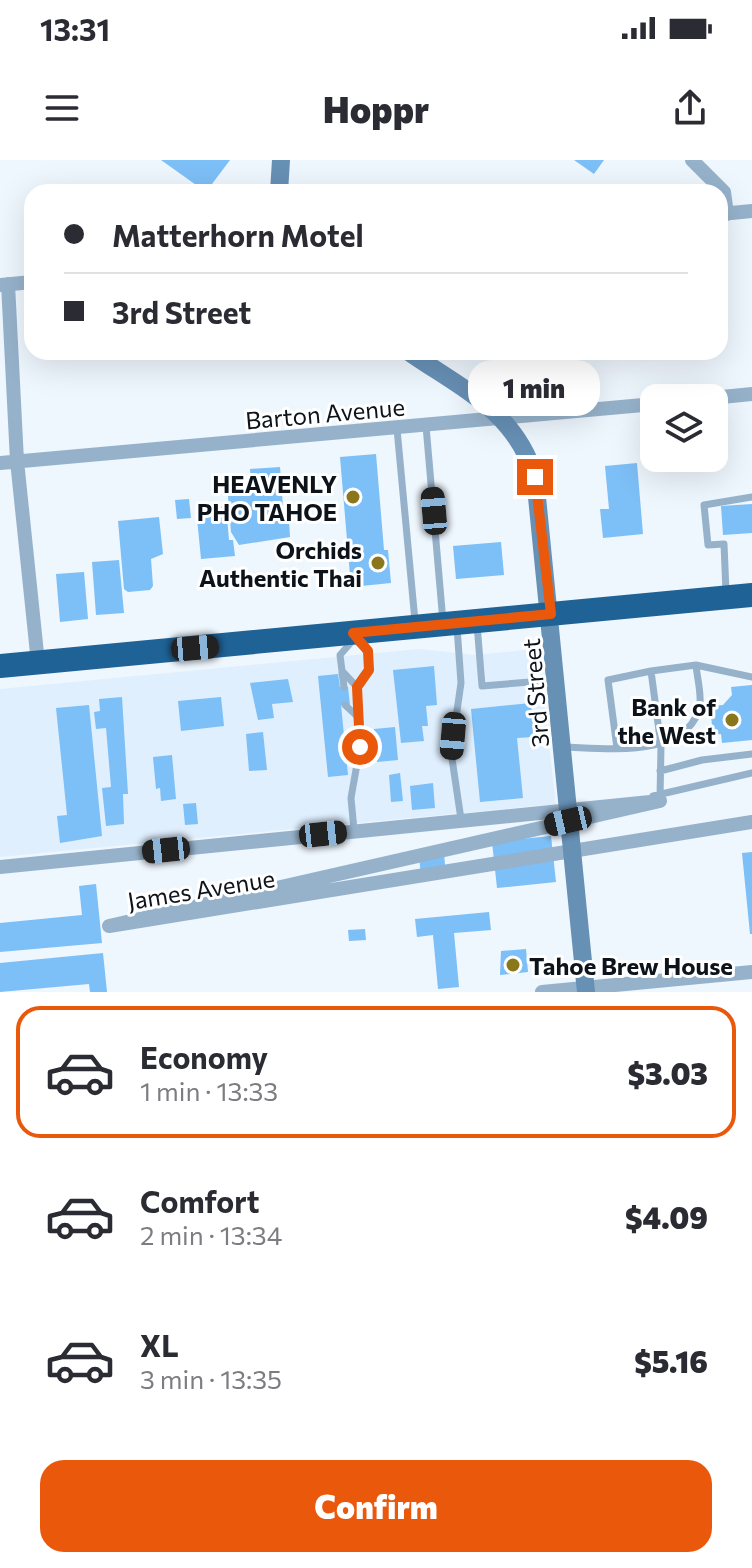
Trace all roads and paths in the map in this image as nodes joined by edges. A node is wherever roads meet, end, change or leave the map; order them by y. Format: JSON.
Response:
{"nodes":[{"id":1,"x":281,"y":160,"type":"edge"},
{"id":2,"x":692,"y":160,"type":"edge"},
{"id":3,"x":280,"y":184,"type":"edge"},
{"id":4,"x":716,"y":184,"type":"edge"},
{"id":5,"x":752,"y":211,"type":"edge"},
{"id":6,"x":728,"y":214,"type":"edge"},
{"id":7,"x":24,"y":283,"type":"edge"},
{"id":8,"x":4,"y":285,"type":"edge"},
{"id":9,"x":420,"y":360,"type":"edge"},
{"id":10,"x":752,"y":394,"type":"edge"},
{"id":11,"x":728,"y":396,"type":"edge"},
{"id":12,"x":640,"y":405,"type":"edge"},
{"id":13,"x":504,"y":419,"type":"junction"},
{"id":14,"x":426,"y":426,"type":"junction"},
{"id":15,"x":397,"y":429,"type":"junction"},
{"id":16,"x":17,"y":461,"type":"junction"},
{"id":17,"x":0,"y":463,"type":"edge"},
{"id":18,"x":752,"y":497,"type":"edge"},
{"id":19,"x":752,"y":595,"type":"edge"},
{"id":20,"x":726,"y":598,"type":"junction"},
{"id":21,"x":551,"y":614,"type":"junction"},
{"id":22,"x":459,"y":623,"type":"junction"},
{"id":23,"x":415,"y":627,"type":"junction"},
{"id":24,"x":353,"y":636,"type":"junction"},
{"id":25,"x":38,"y":663,"type":"junction"},
{"id":26,"x":696,"y":665,"type":"junction"},
{"id":27,"x":0,"y":666,"type":"edge"},
{"id":28,"x":342,"y":671,"type":"junction"},
{"id":29,"x":651,"y":671,"type":"junction"},
{"id":30,"x":752,"y":677,"type":"edge"},
{"id":31,"x":557,"y":680,"type":"junction"},
{"id":32,"x":344,"y":687,"type":"dead end"},
{"id":33,"x":357,"y":687,"type":"junction"},
{"id":34,"x":345,"y":705,"type":"dead end"},
{"id":35,"x":358,"y":718,"type":"junction"},
{"id":36,"x":661,"y":746,"type":"junction"},
{"id":37,"x":564,"y":747,"type":"junction"},
{"id":38,"x":617,"y":748,"type":"junction"},
{"id":39,"x":752,"y":754,"type":"edge"},
{"id":40,"x":660,"y":771,"type":"junction"},
{"id":41,"x":752,"y":773,"type":"edge"},
{"id":42,"x":660,"y":801,"type":"junction"},
{"id":43,"x":570,"y":808,"type":"junction"},
{"id":44,"x":461,"y":819,"type":"junction"},
{"id":45,"x":752,"y":822,"type":"edge"},
{"id":46,"x":354,"y":830,"type":"junction"},
{"id":47,"x":0,"y":867,"type":"edge"},
{"id":48,"x":125,"y":922,"type":"junction"},
{"id":49,"x":109,"y":926,"type":"joint"},
{"id":50,"x":752,"y":972,"type":"edge"},
{"id":51,"x":586,"y":990,"type":"edge"},
{"id":52,"x":542,"y":992,"type":"edge"}],
"edges":[{"from":1,"to":3,"type":"street"},
{"from":2,"to":4,"type":"street"},
{"from":5,"to":6,"type":"street"},
{"from":7,"to":8,"type":"street"},
{"from":8,"to":16,"type":"street"},
{"from":9,"to":13,"type":"street","name":"3rd Street"},
{"from":10,"to":11,"type":"street"},
{"from":12,"to":13,"type":"street","name":"Barton Avenue"},
{"from":13,"to":14,"type":"street","name":"Barton Avenue"},
{"from":13,"to":21,"type":"street","name":"3rd Street"},
{"from":14,"to":15,"type":"street","name":"Barton Avenue"},
{"from":14,"to":22,"type":"lane"},
{"from":15,"to":16,"type":"street","name":"Barton Avenue"},
{"from":15,"to":23,"type":"lane"},
{"from":16,"to":17,"type":"street","name":"Barton Avenue"},
{"from":16,"to":25,"type":"street"},
{"from":18,"to":20,"type":"lane"},
{"from":19,"to":20,"type":"highway"},
{"from":20,"to":21,"type":"highway"},
{"from":21,"to":22,"type":"highway"},
{"from":21,"to":31,"type":"street","name":"3rd Street"},
{"from":22,"to":23,"type":"highway"},
{"from":22,"to":31,"type":"lane"},
{"from":22,"to":44,"type":"lane"},
{"from":23,"to":24,"type":"highway"},
{"from":24,"to":25,"type":"highway"},
{"from":24,"to":28,"type":"lane"},
{"from":24,"to":33,"type":"lane"},
{"from":25,"to":27,"type":"highway"},
{"from":26,"to":29,"type":"lane"},
{"from":26,"to":30,"type":"lane"},
{"from":26,"to":36,"type":"lane"},
{"from":28,"to":32,"type":"lane"},
{"from":28,"to":33,"type":"lane"},
{"from":29,"to":36,"type":"lane"},
{"from":29,"to":38,"type":"lane"},
{"from":31,"to":37,"type":"street","name":"3rd Street"},
{"from":33,"to":35,"type":"lane"},
{"from":34,"to":35,"type":"lane"},
{"from":35,"to":46,"type":"lane"},
{"from":36,"to":38,"type":"lane"},
{"from":36,"to":40,"type":"lane"},
{"from":37,"to":38,"type":"lane"},
{"from":37,"to":43,"type":"street","name":"3rd Street"},
{"from":39,"to":40,"type":"lane"},
{"from":40,"to":42,"type":"lane"},
{"from":41,"to":48,"type":"lane"},
{"from":42,"to":43,"type":"street","name":"James Avenue"},
{"from":42,"to":48,"type":"street","name":"James Avenue"},
{"from":43,"to":44,"type":"street","name":"James Avenue"},
{"from":43,"to":51,"type":"street","name":"3rd Street"},
{"from":44,"to":46,"type":"street","name":"James Avenue"},
{"from":45,"to":49,"type":"street","name":"James Avenue"},
{"from":46,"to":47,"type":"street","name":"James Avenue"},
{"from":48,"to":49,"type":"lane"},
{"from":50,"to":51,"type":"street"},
{"from":51,"to":52,"type":"street"}]}
